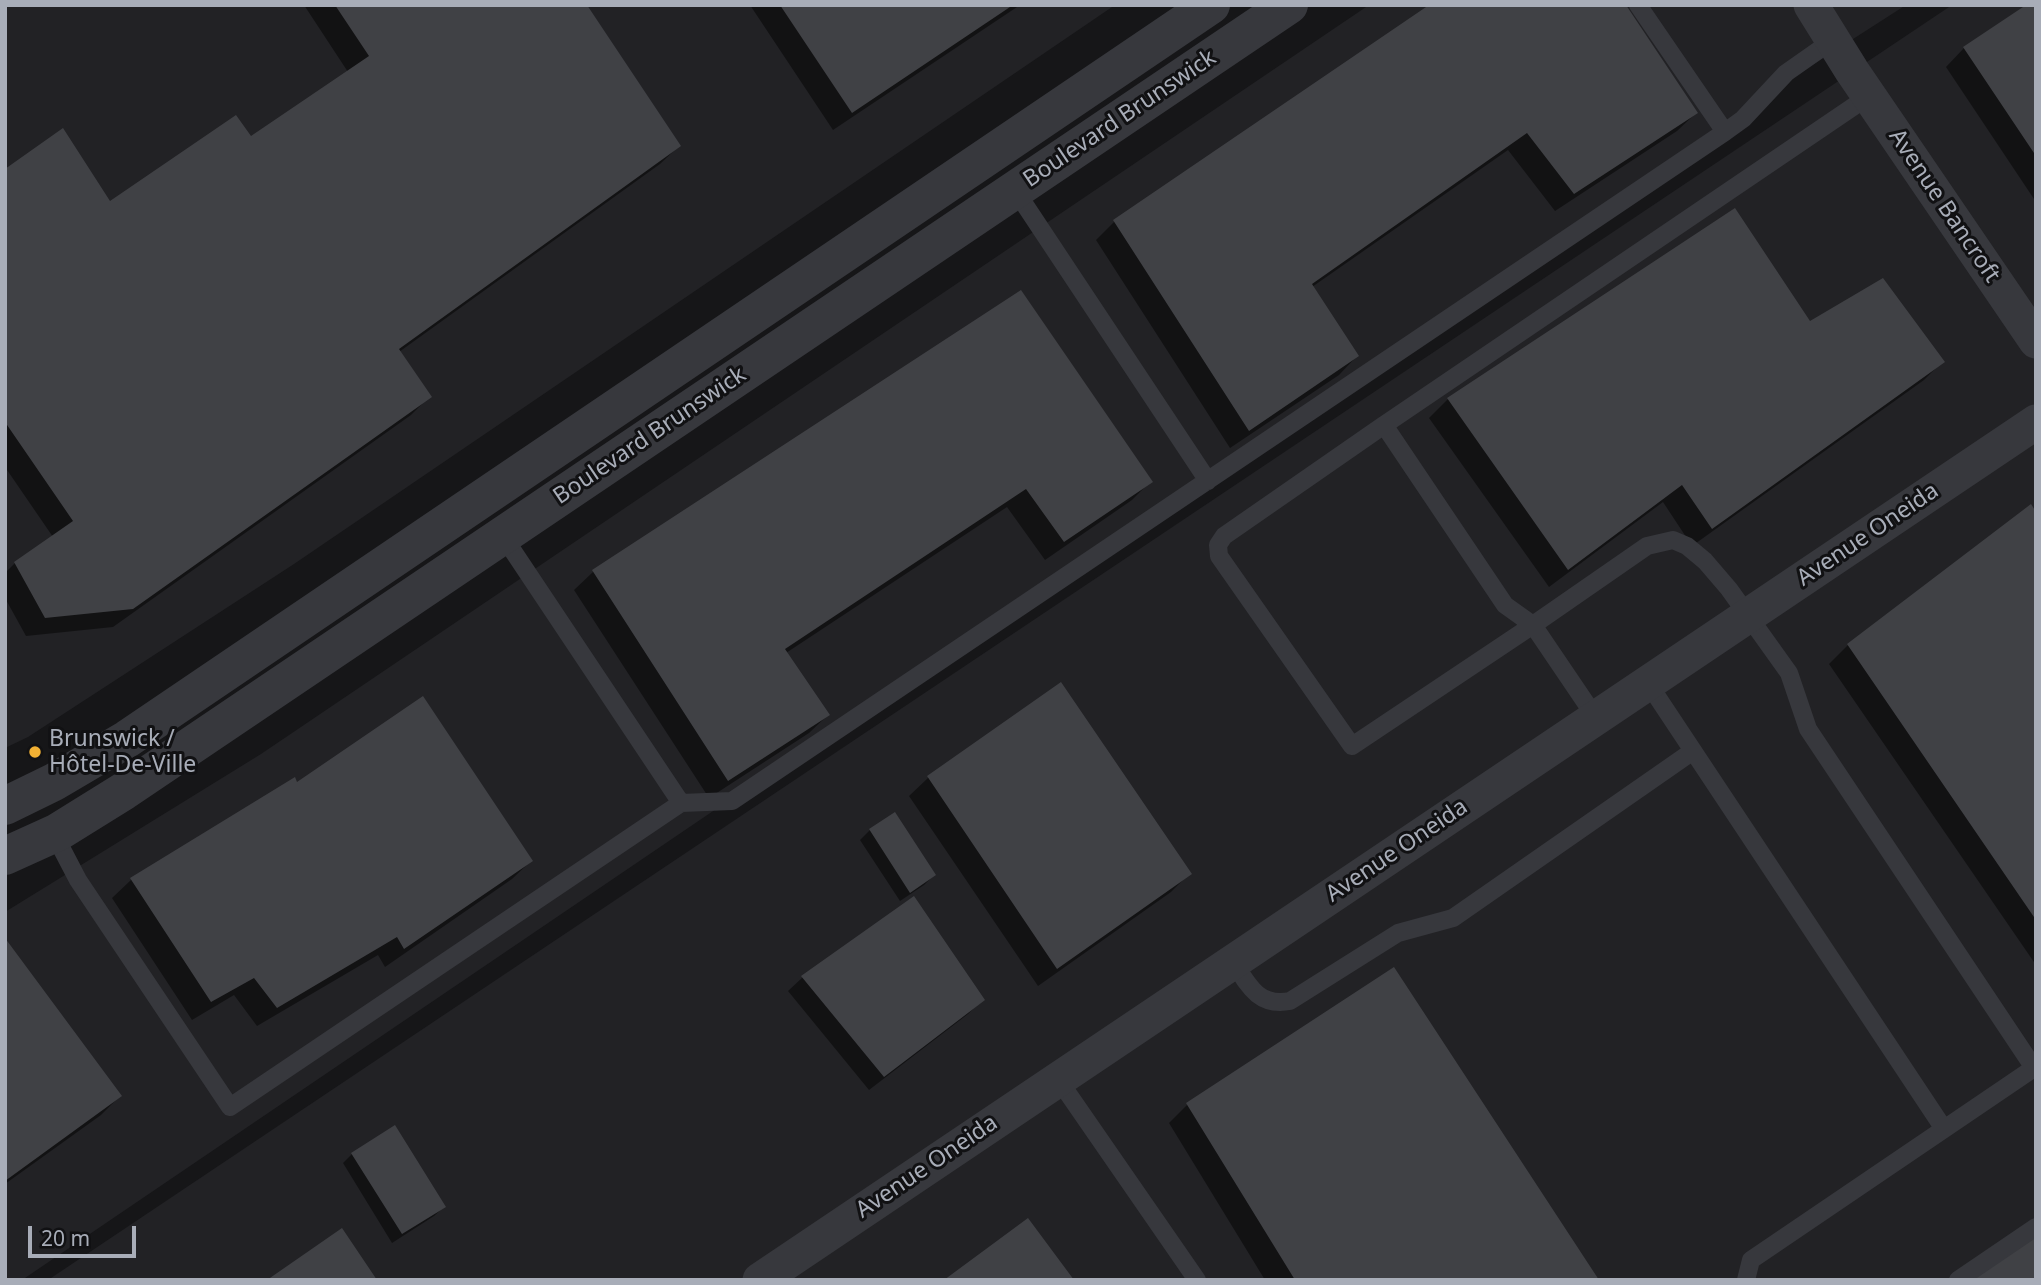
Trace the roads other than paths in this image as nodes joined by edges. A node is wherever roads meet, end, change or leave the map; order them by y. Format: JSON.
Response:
{"nodes":[{"id":1,"x":1211,"y":5,"type":"edge"},
{"id":2,"x":1289,"y":5,"type":"edge"},
{"id":3,"x":1638,"y":5,"type":"edge"},
{"id":4,"x":1811,"y":5,"type":"edge"},
{"id":5,"x":1833,"y":40,"type":"junction"},
{"id":6,"x":1861,"y":84,"type":"junction"},
{"id":7,"x":1725,"y":132,"type":"junction"},
{"id":8,"x":1015,"y":190,"type":"junction"},
{"id":9,"x":2036,"y":341,"type":"edge"},
{"id":10,"x":2036,"y":422,"type":"edge"},
{"id":11,"x":1384,"y":425,"type":"junction"},
{"id":12,"x":1208,"y":481,"type":"junction"},
{"id":13,"x":503,"y":536,"type":"junction"},
{"id":14,"x":1749,"y":615,"type":"junction"},
{"id":15,"x":1533,"y":625,"type":"junction"},
{"id":16,"x":1648,"y":683,"type":"junction"},
{"id":17,"x":1596,"y":718,"type":"junction"},
{"id":18,"x":1693,"y":751,"type":"junction"},
{"id":19,"x":681,"y":803,"type":"junction"},
{"id":20,"x":5,"y":806,"type":"edge"},
{"id":21,"x":54,"y":835,"type":"junction"},
{"id":22,"x":5,"y":856,"type":"edge"},
{"id":23,"x":1233,"y":961,"type":"junction"},
{"id":24,"x":2035,"y":1068,"type":"edge"},
{"id":25,"x":1058,"y":1079,"type":"junction"},
{"id":26,"x":1944,"y":1129,"type":"junction"},
{"id":27,"x":2036,"y":1227,"type":"edge"},
{"id":28,"x":760,"y":1280,"type":"edge"},
{"id":29,"x":1197,"y":1280,"type":"edge"},
{"id":30,"x":1746,"y":1280,"type":"edge"},
{"id":31,"x":1958,"y":1280,"type":"edge"}],
"edges":[{"from":1,"to":20,"type":"street","name":"Boulevard Brunswick"},
{"from":2,"to":8,"type":"street","name":"Boulevard Brunswick"},
{"from":3,"to":7,"type":"lane"},
{"from":4,"to":5,"type":"street","name":"Avenue Bancroft"},
{"from":5,"to":6,"type":"street","name":"Avenue Bancroft"},
{"from":5,"to":7,"type":"lane"},
{"from":6,"to":9,"type":"street","name":"Avenue Bancroft"},
{"from":6,"to":11,"type":"lane"},
{"from":7,"to":12,"type":"lane"},
{"from":8,"to":12,"type":"lane"},
{"from":8,"to":13,"type":"street","name":"Boulevard Brunswick"},
{"from":10,"to":14,"type":"street","name":"Avenue Oneida"},
{"from":11,"to":15,"type":"lane"},
{"from":11,"to":15,"type":"lane"},
{"from":12,"to":19,"type":"lane"},
{"from":13,"to":19,"type":"lane"},
{"from":13,"to":21,"type":"street","name":"Boulevard Brunswick"},
{"from":14,"to":15,"type":"lane"},
{"from":14,"to":16,"type":"street","name":"Avenue Oneida"},
{"from":14,"to":24,"type":"lane"},
{"from":15,"to":17,"type":"lane"},
{"from":16,"to":17,"type":"street","name":"Avenue Oneida"},
{"from":16,"to":18,"type":"lane"},
{"from":17,"to":23,"type":"street","name":"Avenue Oneida"},
{"from":18,"to":23,"type":"lane"},
{"from":18,"to":26,"type":"lane"},
{"from":19,"to":21,"type":"lane"},
{"from":21,"to":22,"type":"street","name":"Boulevard Brunswick"},
{"from":23,"to":25,"type":"street","name":"Avenue Oneida"},
{"from":24,"to":26,"type":"lane"},
{"from":25,"to":28,"type":"street","name":"Avenue Oneida"},
{"from":25,"to":29,"type":"lane"},
{"from":26,"to":30,"type":"lane"},
{"from":27,"to":31,"type":"lane"}]}
